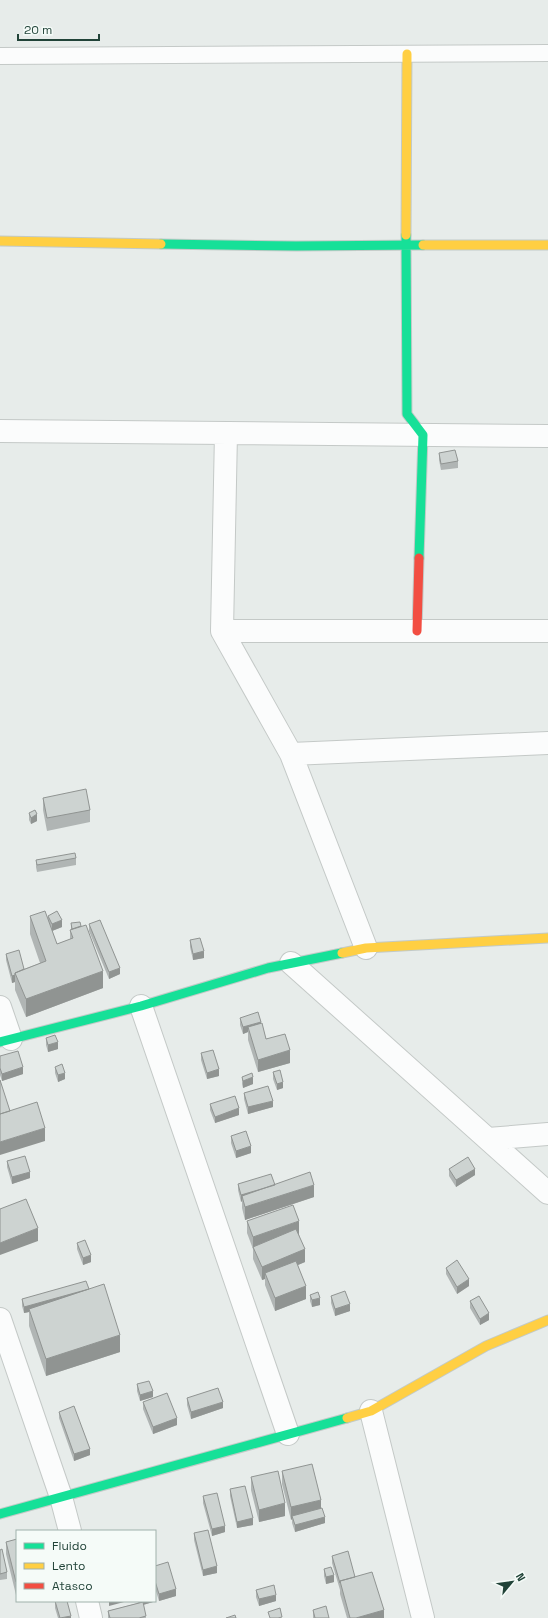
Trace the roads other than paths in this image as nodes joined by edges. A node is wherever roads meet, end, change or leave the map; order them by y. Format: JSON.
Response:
{"nodes":[{"id":1,"x":548,"y":53,"type":"edge"},
{"id":2,"x":407,"y":54,"type":"junction"},
{"id":3,"x":0,"y":56,"type":"edge"},
{"id":4,"x":0,"y":241,"type":"edge"},
{"id":5,"x":406,"y":246,"type":"junction"},
{"id":6,"x":548,"y":246,"type":"edge"},
{"id":7,"x":0,"y":431,"type":"edge"},
{"id":8,"x":226,"y":433,"type":"junction"},
{"id":9,"x":423,"y":435,"type":"junction"},
{"id":10,"x":548,"y":436,"type":"edge"},
{"id":11,"x":222,"y":631,"type":"junction"},
{"id":12,"x":417,"y":631,"type":"junction"},
{"id":13,"x":548,"y":631,"type":"edge"},
{"id":14,"x":548,"y":743,"type":"edge"},
{"id":15,"x":291,"y":754,"type":"junction"},
{"id":16,"x":548,"y":938,"type":"edge"},
{"id":17,"x":366,"y":948,"type":"junction"},
{"id":18,"x":291,"y":963,"type":"junction"},
{"id":19,"x":141,"y":1006,"type":"junction"},
{"id":20,"x":0,"y":1007,"type":"edge"},
{"id":21,"x":6,"y":1040,"type":"edge"},
{"id":22,"x":548,"y":1134,"type":"edge"},
{"id":23,"x":488,"y":1139,"type":"junction"},
{"id":24,"x":548,"y":1193,"type":"edge"},
{"id":25,"x":0,"y":1319,"type":"edge"},
{"id":26,"x":548,"y":1320,"type":"edge"},
{"id":27,"x":371,"y":1411,"type":"junction"},
{"id":28,"x":288,"y":1434,"type":"junction"},
{"id":29,"x":61,"y":1497,"type":"junction"},
{"id":30,"x":0,"y":1514,"type":"edge"},
{"id":31,"x":70,"y":1530,"type":"edge"},
{"id":32,"x":87,"y":1602,"type":"edge"},
{"id":33,"x":91,"y":1618,"type":"edge"},
{"id":34,"x":423,"y":1618,"type":"edge"}],
"edges":[{"from":1,"to":2,"type":"lane"},
{"from":2,"to":3,"type":"lane"},
{"from":2,"to":5,"type":"street"},
{"from":4,"to":5,"type":"street"},
{"from":5,"to":6,"type":"street"},
{"from":5,"to":9,"type":"street"},
{"from":7,"to":8,"type":"street"},
{"from":8,"to":9,"type":"street"},
{"from":8,"to":11,"type":"street"},
{"from":9,"to":10,"type":"street"},
{"from":9,"to":12,"type":"street"},
{"from":11,"to":12,"type":"street"},
{"from":11,"to":15,"type":"street"},
{"from":12,"to":13,"type":"street"},
{"from":14,"to":15,"type":"street"},
{"from":15,"to":17,"type":"street"},
{"from":16,"to":17,"type":"street"},
{"from":17,"to":18,"type":"street"},
{"from":18,"to":19,"type":"street"},
{"from":18,"to":23,"type":"street"},
{"from":19,"to":21,"type":"street"},
{"from":19,"to":28,"type":"street"},
{"from":20,"to":21,"type":"street"},
{"from":22,"to":23,"type":"street"},
{"from":23,"to":24,"type":"street"},
{"from":25,"to":29,"type":"street"},
{"from":26,"to":27,"type":"street"},
{"from":27,"to":28,"type":"street"},
{"from":27,"to":34,"type":"street"},
{"from":28,"to":29,"type":"street"},
{"from":29,"to":30,"type":"street"},
{"from":29,"to":31,"type":"street"},
{"from":32,"to":33,"type":"street"}]}
